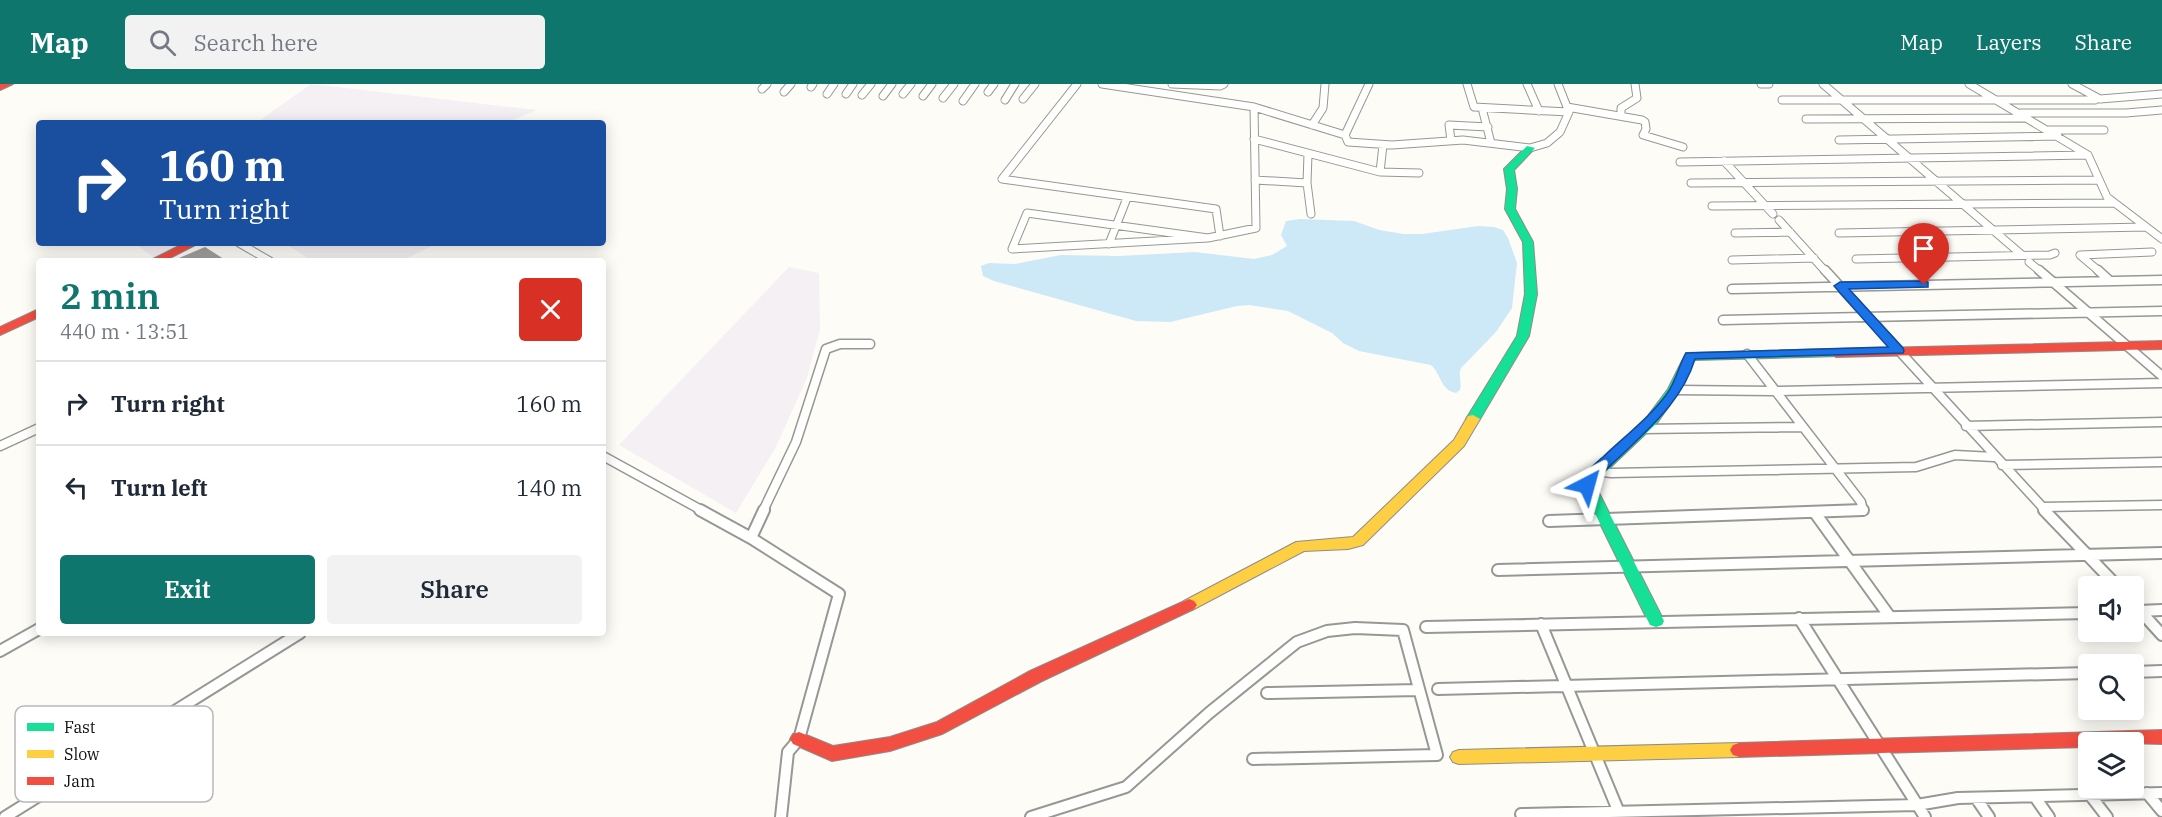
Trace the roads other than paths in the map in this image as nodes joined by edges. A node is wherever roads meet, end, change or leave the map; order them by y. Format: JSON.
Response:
{"nodes":[{"id":1,"x":9,"y":84,"type":"edge"},
{"id":2,"x":791,"y":84,"type":"edge"},
{"id":3,"x":834,"y":84,"type":"edge"},
{"id":4,"x":853,"y":84,"type":"edge"},
{"id":5,"x":871,"y":84,"type":"edge"},
{"id":6,"x":892,"y":84,"type":"edge"},
{"id":7,"x":911,"y":84,"type":"edge"},
{"id":8,"x":932,"y":84,"type":"edge"},
{"id":9,"x":954,"y":84,"type":"edge"},
{"id":10,"x":975,"y":84,"type":"edge"},
{"id":11,"x":994,"y":84,"type":"edge"},
{"id":12,"x":1015,"y":84,"type":"edge"},
{"id":13,"x":1035,"y":84,"type":"edge"},
{"id":14,"x":1077,"y":84,"type":"edge"},
{"id":15,"x":1102,"y":84,"type":"edge"},
{"id":16,"x":1150,"y":84,"type":"edge"},
{"id":17,"x":1172,"y":84,"type":"edge"},
{"id":18,"x":1224,"y":84,"type":"edge"},
{"id":19,"x":1324,"y":84,"type":"edge"},
{"id":20,"x":1369,"y":84,"type":"edge"},
{"id":21,"x":1467,"y":84,"type":"edge"},
{"id":22,"x":1527,"y":84,"type":"edge"},
{"id":23,"x":1558,"y":84,"type":"edge"},
{"id":24,"x":1635,"y":84,"type":"edge"},
{"id":25,"x":1761,"y":84,"type":"edge"},
{"id":26,"x":1769,"y":84,"type":"edge"},
{"id":27,"x":1823,"y":84,"type":"edge"},
{"id":28,"x":1969,"y":84,"type":"edge"},
{"id":29,"x":2072,"y":84,"type":"edge"},
{"id":30,"x":0,"y":87,"type":"edge"},
{"id":31,"x":1143,"y":90,"type":"junction"},
{"id":32,"x":784,"y":92,"type":"dead end"},
{"id":33,"x":988,"y":92,"type":"dead end"},
{"id":34,"x":827,"y":94,"type":"dead end"},
{"id":35,"x":846,"y":94,"type":"dead end"},
{"id":36,"x":903,"y":94,"type":"dead end"},
{"id":37,"x":2162,"y":94,"type":"edge"},
{"id":38,"x":862,"y":95,"type":"dead end"},
{"id":39,"x":883,"y":96,"type":"dead end"},
{"id":40,"x":923,"y":96,"type":"dead end"},
{"id":41,"x":943,"y":98,"type":"dead end"},
{"id":42,"x":1023,"y":99,"type":"dead end"},
{"id":43,"x":2098,"y":99,"type":"junction"},
{"id":44,"x":1005,"y":100,"type":"dead end"},
{"id":45,"x":1782,"y":100,"type":"dead end"},
{"id":46,"x":1842,"y":100,"type":"junction"},
{"id":47,"x":1996,"y":100,"type":"junction"},
{"id":48,"x":963,"y":101,"type":"dead end"},
{"id":49,"x":1254,"y":107,"type":"junction"},
{"id":50,"x":1482,"y":108,"type":"junction"},
{"id":51,"x":1568,"y":109,"type":"junction"},
{"id":52,"x":2162,"y":110,"type":"edge"},
{"id":53,"x":1539,"y":111,"type":"junction"},
{"id":54,"x":1620,"y":113,"type":"junction"},
{"id":55,"x":2019,"y":113,"type":"junction"},
{"id":56,"x":2126,"y":113,"type":"junction"},
{"id":57,"x":2028,"y":118,"type":"junction"},
{"id":58,"x":1806,"y":119,"type":"dead end"},
{"id":59,"x":1863,"y":119,"type":"junction"},
{"id":60,"x":1312,"y":125,"type":"junction"},
{"id":61,"x":1488,"y":127,"type":"junction"},
{"id":62,"x":2049,"y":130,"type":"junction"},
{"id":63,"x":2104,"y":130,"type":"dead end"},
{"id":64,"x":1345,"y":135,"type":"junction"},
{"id":65,"x":2058,"y":136,"type":"junction"},
{"id":66,"x":1254,"y":139,"type":"junction"},
{"id":67,"x":1887,"y":139,"type":"junction"},
{"id":68,"x":1451,"y":140,"type":"junction"},
{"id":69,"x":1839,"y":140,"type":"dead end"},
{"id":70,"x":1491,"y":144,"type":"junction"},
{"id":71,"x":1383,"y":145,"type":"junction"},
{"id":72,"x":1683,"y":147,"type":"dead end"},
{"id":73,"x":1530,"y":148,"type":"junction"},
{"id":74,"x":1308,"y":154,"type":"junction"},
{"id":75,"x":2088,"y":155,"type":"junction"},
{"id":76,"x":1909,"y":158,"type":"junction"},
{"id":77,"x":1724,"y":161,"type":"junction"},
{"id":78,"x":1680,"y":162,"type":"dead end"},
{"id":79,"x":1380,"y":172,"type":"junction"},
{"id":80,"x":1419,"y":173,"type":"dead end"},
{"id":81,"x":1255,"y":180,"type":"junction"},
{"id":82,"x":2098,"y":180,"type":"junction"},
{"id":83,"x":1935,"y":181,"type":"junction"},
{"id":84,"x":1307,"y":183,"type":"junction"},
{"id":85,"x":1691,"y":183,"type":"dead end"},
{"id":86,"x":1744,"y":183,"type":"junction"},
{"id":87,"x":1127,"y":198,"type":"junction"},
{"id":88,"x":2114,"y":203,"type":"junction"},
{"id":89,"x":1962,"y":204,"type":"junction"},
{"id":90,"x":1712,"y":206,"type":"dead end"},
{"id":91,"x":1766,"y":207,"type":"junction"},
{"id":92,"x":1311,"y":214,"type":"dead end"},
{"id":93,"x":1116,"y":225,"type":"junction"},
{"id":94,"x":2146,"y":227,"type":"junction"},
{"id":95,"x":1993,"y":231,"type":"junction"},
{"id":96,"x":1790,"y":232,"type":"junction"},
{"id":97,"x":1735,"y":233,"type":"dead end"},
{"id":98,"x":1839,"y":233,"type":"dead end"},
{"id":99,"x":1220,"y":236,"type":"junction"},
{"id":100,"x":1208,"y":238,"type":"junction"},
{"id":101,"x":2162,"y":239,"type":"edge"},
{"id":102,"x":1109,"y":244,"type":"junction"},
{"id":103,"x":188,"y":246,"type":"edge"},
{"id":104,"x":244,"y":246,"type":"edge"},
{"id":105,"x":2152,"y":252,"type":"dead end"},
{"id":106,"x":2055,"y":253,"type":"dead end"},
{"id":107,"x":2022,"y":255,"type":"junction"},
{"id":108,"x":162,"y":258,"type":"edge"},
{"id":109,"x":265,"y":258,"type":"edge"},
{"id":110,"x":1814,"y":258,"type":"junction"},
{"id":111,"x":1856,"y":259,"type":"dead end"},
{"id":112,"x":1732,"y":260,"type":"dead end"},
{"id":113,"x":2029,"y":262,"type":"dead end"},
{"id":114,"x":2162,"y":280,"type":"edge"},
{"id":115,"x":2110,"y":281,"type":"junction"},
{"id":116,"x":2053,"y":282,"type":"junction"},
{"id":117,"x":1840,"y":286,"type":"junction"},
{"id":118,"x":1732,"y":289,"type":"dead end"},
{"id":119,"x":2162,"y":311,"type":"edge"},
{"id":120,"x":2088,"y":313,"type":"junction"},
{"id":121,"x":36,"y":314,"type":"edge"},
{"id":122,"x":1868,"y":317,"type":"junction"},
{"id":123,"x":1723,"y":320,"type":"dead end"},
{"id":124,"x":0,"y":331,"type":"edge"},
{"id":125,"x":870,"y":344,"type":"dead end"},
{"id":126,"x":2125,"y":345,"type":"junction"},
{"id":127,"x":2162,"y":345,"type":"edge"},
{"id":128,"x":1898,"y":351,"type":"junction"},
{"id":129,"x":1747,"y":354,"type":"junction"},
{"id":130,"x":2162,"y":376,"type":"edge"},
{"id":131,"x":2162,"y":383,"type":"edge"},
{"id":132,"x":1932,"y":387,"type":"junction"},
{"id":133,"x":1676,"y":390,"type":"junction"},
{"id":134,"x":1774,"y":391,"type":"junction"},
{"id":135,"x":2162,"y":422,"type":"edge"},
{"id":136,"x":1966,"y":426,"type":"junction"},
{"id":137,"x":1802,"y":428,"type":"junction"},
{"id":138,"x":36,"y":429,"type":"edge"},
{"id":139,"x":1641,"y":429,"type":"junction"},
{"id":140,"x":0,"y":446,"type":"edge"},
{"id":141,"x":1994,"y":457,"type":"junction"},
{"id":142,"x":606,"y":458,"type":"edge"},
{"id":143,"x":2162,"y":462,"type":"edge"},
{"id":144,"x":2002,"y":465,"type":"junction"},
{"id":145,"x":1833,"y":468,"type":"junction"},
{"id":146,"x":1596,"y":471,"type":"junction"},
{"id":147,"x":2162,"y":505,"type":"edge"},
{"id":148,"x":2042,"y":507,"type":"junction"},
{"id":149,"x":1815,"y":513,"type":"junction"},
{"id":150,"x":1604,"y":518,"type":"junction"},
{"id":151,"x":1549,"y":520,"type":"dead end"},
{"id":152,"x":751,"y":538,"type":"junction"},
{"id":153,"x":2162,"y":552,"type":"edge"},
{"id":154,"x":2087,"y":554,"type":"junction"},
{"id":155,"x":1850,"y":562,"type":"junction"},
{"id":156,"x":1628,"y":567,"type":"junction"},
{"id":157,"x":1498,"y":570,"type":"dead end"},
{"id":158,"x":2108,"y":576,"type":"edge"},
{"id":159,"x":2144,"y":609,"type":"edge"},
{"id":160,"x":2162,"y":610,"type":"edge"},
{"id":161,"x":2078,"y":613,"type":"edge"},
{"id":162,"x":1890,"y":617,"type":"junction"},
{"id":163,"x":2144,"y":617,"type":"edge"},
{"id":164,"x":1799,"y":618,"type":"junction"},
{"id":165,"x":1656,"y":621,"type":"junction"},
{"id":166,"x":1540,"y":624,"type":"junction"},
{"id":167,"x":1426,"y":627,"type":"dead end"},
{"id":168,"x":36,"y":632,"type":"edge"},
{"id":169,"x":2162,"y":635,"type":"edge"},
{"id":170,"x":295,"y":636,"type":"edge"},
{"id":171,"x":0,"y":651,"type":"edge"},
{"id":172,"x":2162,"y":671,"type":"edge"},
{"id":173,"x":2144,"y":672,"type":"edge"},
{"id":174,"x":2078,"y":673,"type":"edge"},
{"id":175,"x":1839,"y":680,"type":"junction"},
{"id":176,"x":1567,"y":686,"type":"junction"},
{"id":177,"x":1438,"y":689,"type":"dead end"},
{"id":178,"x":1418,"y":690,"type":"junction"},
{"id":179,"x":1267,"y":693,"type":"dead end"},
{"id":180,"x":183,"y":706,"type":"edge"},
{"id":181,"x":2162,"y":737,"type":"edge"},
{"id":182,"x":799,"y":738,"type":"junction"},
{"id":183,"x":1881,"y":746,"type":"junction"},
{"id":184,"x":1595,"y":755,"type":"junction"},
{"id":185,"x":1459,"y":757,"type":"dead end"},
{"id":186,"x":1253,"y":759,"type":"dead end"},
{"id":187,"x":2144,"y":793,"type":"edge"},
{"id":188,"x":2147,"y":793,"type":"junction"},
{"id":189,"x":2162,"y":793,"type":"edge"},
{"id":190,"x":2078,"y":795,"type":"edge"},
{"id":191,"x":2035,"y":797,"type":"junction"},
{"id":192,"x":1976,"y":798,"type":"junction"},
{"id":193,"x":2092,"y":798,"type":"edge"},
{"id":194,"x":29,"y":802,"type":"edge"},
{"id":195,"x":1917,"y":805,"type":"junction"},
{"id":196,"x":2162,"y":811,"type":"edge"},
{"id":197,"x":1521,"y":814,"type":"dead end"},
{"id":198,"x":1620,"y":814,"type":"edge"},
{"id":199,"x":5,"y":817,"type":"edge"},
{"id":200,"x":781,"y":817,"type":"edge"},
{"id":201,"x":1031,"y":817,"type":"edge"},
{"id":202,"x":1925,"y":817,"type":"edge"},
{"id":203,"x":1989,"y":817,"type":"edge"},
{"id":204,"x":2049,"y":817,"type":"edge"},
{"id":205,"x":2107,"y":817,"type":"edge"}],
"edges":[{"from":1,"to":30,"type":"street"},
{"from":2,"to":32,"type":"street"},
{"from":3,"to":34,"type":"street"},
{"from":4,"to":35,"type":"street"},
{"from":5,"to":38,"type":"street"},
{"from":6,"to":39,"type":"street"},
{"from":7,"to":36,"type":"street"},
{"from":8,"to":40,"type":"street"},
{"from":9,"to":41,"type":"street"},
{"from":10,"to":48,"type":"street"},
{"from":11,"to":33,"type":"street"},
{"from":12,"to":44,"type":"street"},
{"from":13,"to":42,"type":"street"},
{"from":14,"to":87,"type":"street"},
{"from":15,"to":31,"type":"street"},
{"from":16,"to":31,"type":"street"},
{"from":17,"to":18,"type":"street"},
{"from":19,"to":60,"type":"street"},
{"from":20,"to":64,"type":"street"},
{"from":21,"to":50,"type":"street"},
{"from":22,"to":53,"type":"street"},
{"from":23,"to":51,"type":"street"},
{"from":24,"to":54,"type":"street"},
{"from":25,"to":26,"type":"street"},
{"from":27,"to":46,"type":"street"},
{"from":28,"to":47,"type":"street"},
{"from":29,"to":43,"type":"street"},
{"from":31,"to":49,"type":"street"},
{"from":37,"to":43,"type":"street"},
{"from":43,"to":47,"type":"street"},
{"from":43,"to":56,"type":"street"},
{"from":45,"to":46,"type":"street"},
{"from":46,"to":47,"type":"street"},
{"from":46,"to":59,"type":"street"},
{"from":47,"to":55,"type":"street"},
{"from":49,"to":60,"type":"street"},
{"from":49,"to":66,"type":"street"},
{"from":50,"to":53,"type":"street"},
{"from":50,"to":61,"type":"street"},
{"from":51,"to":53,"type":"street"},
{"from":51,"to":54,"type":"street"},
{"from":51,"to":73,"type":"street"},
{"from":52,"to":56,"type":"street"},
{"from":54,"to":72,"type":"street"},
{"from":55,"to":56,"type":"street"},
{"from":55,"to":57,"type":"street"},
{"from":57,"to":59,"type":"street"},
{"from":57,"to":62,"type":"street"},
{"from":58,"to":59,"type":"street"},
{"from":59,"to":67,"type":"street"},
{"from":60,"to":64,"type":"street"},
{"from":61,"to":68,"type":"street"},
{"from":61,"to":70,"type":"street"},
{"from":62,"to":63,"type":"street"},
{"from":62,"to":65,"type":"street"},
{"from":64,"to":71,"type":"street"},
{"from":65,"to":67,"type":"street"},
{"from":65,"to":75,"type":"street"},
{"from":66,"to":74,"type":"street"},
{"from":66,"to":81,"type":"street"},
{"from":67,"to":69,"type":"street"},
{"from":67,"to":76,"type":"street"},
{"from":68,"to":70,"type":"street"},
{"from":68,"to":71,"type":"street"},
{"from":70,"to":73,"type":"street"},
{"from":71,"to":79,"type":"street"},
{"from":73,"to":182,"type":"street"},
{"from":74,"to":79,"type":"street"},
{"from":74,"to":84,"type":"street"},
{"from":75,"to":76,"type":"street"},
{"from":75,"to":82,"type":"street"},
{"from":76,"to":77,"type":"street"},
{"from":76,"to":83,"type":"street"},
{"from":77,"to":78,"type":"street"},
{"from":77,"to":86,"type":"street"},
{"from":79,"to":80,"type":"street"},
{"from":81,"to":84,"type":"street"},
{"from":81,"to":99,"type":"street"},
{"from":82,"to":83,"type":"street"},
{"from":82,"to":88,"type":"street"},
{"from":83,"to":86,"type":"street"},
{"from":83,"to":89,"type":"street"},
{"from":84,"to":92,"type":"street"},
{"from":85,"to":86,"type":"street"},
{"from":86,"to":91,"type":"street"},
{"from":87,"to":93,"type":"street"},
{"from":87,"to":99,"type":"street"},
{"from":88,"to":89,"type":"street"},
{"from":88,"to":94,"type":"street"},
{"from":89,"to":91,"type":"street"},
{"from":89,"to":95,"type":"street"},
{"from":90,"to":91,"type":"street"},
{"from":91,"to":96,"type":"street"},
{"from":93,"to":100,"type":"street"},
{"from":93,"to":102,"type":"street"},
{"from":93,"to":102,"type":"street"},
{"from":94,"to":95,"type":"street"},
{"from":94,"to":101,"type":"street"},
{"from":95,"to":98,"type":"street"},
{"from":95,"to":107,"type":"street"},
{"from":96,"to":97,"type":"street"},
{"from":96,"to":110,"type":"street"},
{"from":99,"to":100,"type":"street"},
{"from":100,"to":102,"type":"street"},
{"from":103,"to":108,"type":"street"},
{"from":104,"to":109,"type":"street"},
{"from":105,"to":115,"type":"street"},
{"from":106,"to":107,"type":"street"},
{"from":107,"to":111,"type":"street"},
{"from":110,"to":112,"type":"street"},
{"from":110,"to":117,"type":"street"},
{"from":113,"to":116,"type":"street"},
{"from":114,"to":115,"type":"street"},
{"from":115,"to":116,"type":"street"},
{"from":116,"to":117,"type":"street"},
{"from":116,"to":120,"type":"street"},
{"from":117,"to":118,"type":"street"},
{"from":117,"to":122,"type":"street"},
{"from":119,"to":120,"type":"street"},
{"from":120,"to":122,"type":"street"},
{"from":120,"to":126,"type":"street"},
{"from":121,"to":124,"type":"street"},
{"from":122,"to":123,"type":"street"},
{"from":122,"to":128,"type":"street"},
{"from":125,"to":152,"type":"street"},
{"from":126,"to":127,"type":"street"},
{"from":126,"to":128,"type":"street"},
{"from":126,"to":130,"type":"street"},
{"from":128,"to":129,"type":"street"},
{"from":128,"to":132,"type":"street"},
{"from":129,"to":133,"type":"street"},
{"from":129,"to":134,"type":"street"},
{"from":131,"to":132,"type":"street"},
{"from":132,"to":134,"type":"street"},
{"from":132,"to":136,"type":"street"},
{"from":133,"to":134,"type":"street"},
{"from":133,"to":139,"type":"street"},
{"from":134,"to":137,"type":"street"},
{"from":135,"to":136,"type":"street"},
{"from":136,"to":141,"type":"street"},
{"from":137,"to":139,"type":"street"},
{"from":137,"to":145,"type":"street"},
{"from":138,"to":140,"type":"street"},
{"from":139,"to":146,"type":"street"},
{"from":141,"to":144,"type":"street"},
{"from":141,"to":145,"type":"street"},
{"from":142,"to":152,"type":"street"},
{"from":143,"to":144,"type":"street"},
{"from":144,"to":148,"type":"street"},
{"from":145,"to":146,"type":"street"},
{"from":145,"to":149,"type":"street"},
{"from":146,"to":150,"type":"street"},
{"from":147,"to":148,"type":"street"},
{"from":148,"to":154,"type":"street"},
{"from":149,"to":150,"type":"street"},
{"from":149,"to":155,"type":"street"},
{"from":150,"to":151,"type":"street"},
{"from":150,"to":156,"type":"street"},
{"from":152,"to":182,"type":"street"},
{"from":153,"to":154,"type":"street"},
{"from":154,"to":155,"type":"street"},
{"from":154,"to":158,"type":"street"},
{"from":155,"to":156,"type":"street"},
{"from":155,"to":162,"type":"street"},
{"from":156,"to":157,"type":"street"},
{"from":156,"to":165,"type":"street"},
{"from":159,"to":160,"type":"street"},
{"from":161,"to":162,"type":"street"},
{"from":162,"to":164,"type":"street"},
{"from":163,"to":169,"type":"street"},
{"from":164,"to":165,"type":"street"},
{"from":164,"to":175,"type":"street"},
{"from":165,"to":166,"type":"street"},
{"from":166,"to":167,"type":"street"},
{"from":166,"to":176,"type":"street"},
{"from":168,"to":171,"type":"street"},
{"from":170,"to":180,"type":"street"},
{"from":172,"to":173,"type":"street"},
{"from":174,"to":175,"type":"street"},
{"from":175,"to":176,"type":"street"},
{"from":175,"to":183,"type":"street"},
{"from":176,"to":177,"type":"street"},
{"from":176,"to":184,"type":"street"},
{"from":178,"to":179,"type":"street"},
{"from":178,"to":186,"type":"street"},
{"from":178,"to":201,"type":"street"},
{"from":181,"to":183,"type":"street"},
{"from":182,"to":200,"type":"street"},
{"from":183,"to":184,"type":"street"},
{"from":183,"to":195,"type":"street"},
{"from":184,"to":185,"type":"street"},
{"from":184,"to":198,"type":"street"},
{"from":187,"to":188,"type":"street"},
{"from":188,"to":189,"type":"street"},
{"from":188,"to":196,"type":"street"},
{"from":190,"to":191,"type":"street"},
{"from":191,"to":192,"type":"street"},
{"from":191,"to":204,"type":"street"},
{"from":192,"to":195,"type":"street"},
{"from":192,"to":203,"type":"street"},
{"from":193,"to":205,"type":"street"},
{"from":194,"to":199,"type":"street"},
{"from":195,"to":198,"type":"street"},
{"from":195,"to":202,"type":"street"},
{"from":197,"to":198,"type":"street"}]}
